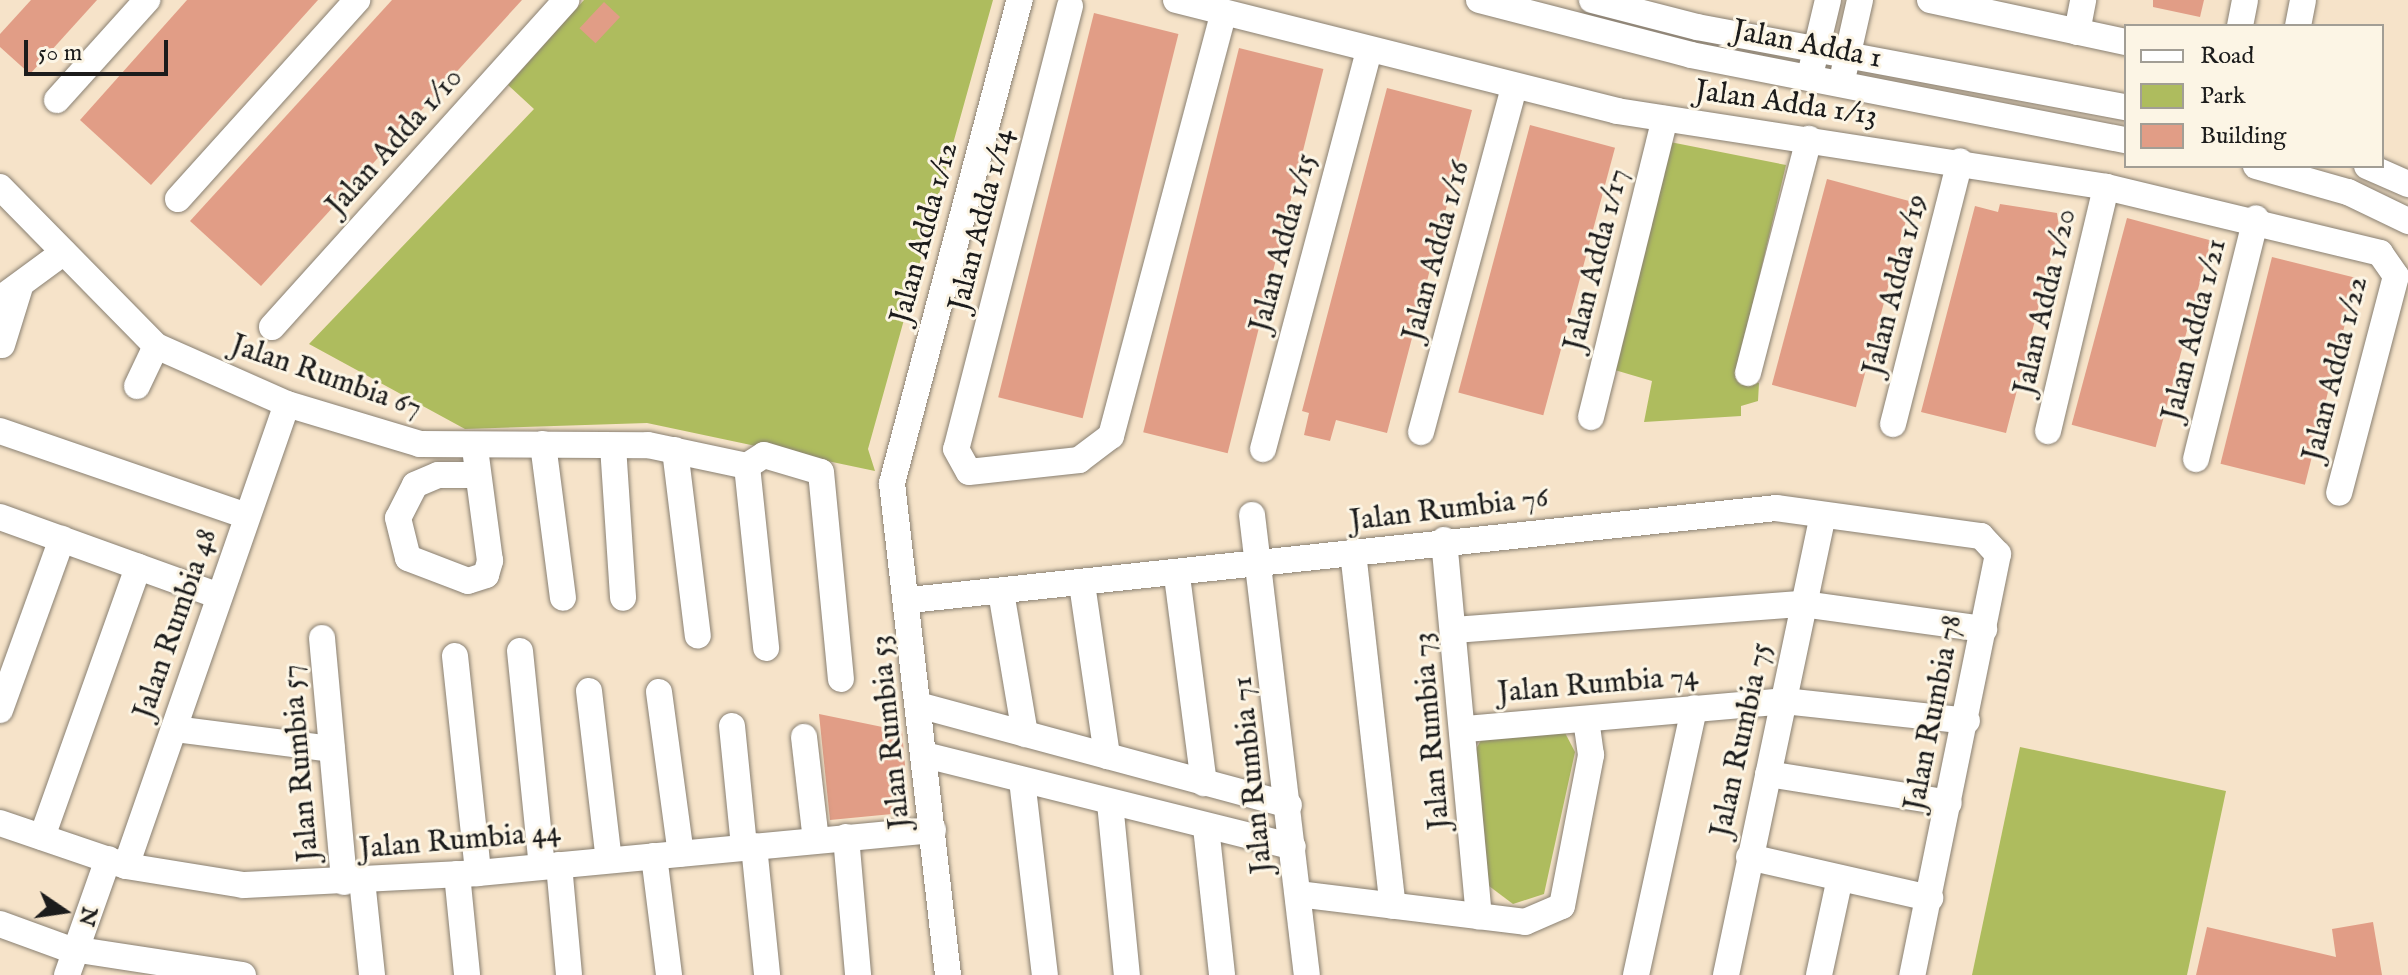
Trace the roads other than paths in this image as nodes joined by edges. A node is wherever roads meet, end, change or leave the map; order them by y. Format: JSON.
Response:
{"nodes":[{"id":1,"x":147,"y":0,"type":"edge"},
{"id":2,"x":357,"y":0,"type":"edge"},
{"id":3,"x":566,"y":0,"type":"edge"},
{"id":4,"x":1020,"y":0,"type":"edge"},
{"id":5,"x":1176,"y":0,"type":"edge"},
{"id":6,"x":1479,"y":0,"type":"edge"},
{"id":7,"x":1592,"y":0,"type":"edge"},
{"id":8,"x":1828,"y":0,"type":"edge"},
{"id":9,"x":1860,"y":0,"type":"edge"},
{"id":10,"x":1930,"y":0,"type":"edge"},
{"id":11,"x":2083,"y":0,"type":"edge"},
{"id":12,"x":2245,"y":0,"type":"edge"},
{"id":13,"x":2303,"y":0,"type":"edge"},
{"id":14,"x":1070,"y":6,"type":"dead end"},
{"id":15,"x":1223,"y":15,"type":"junction"},
{"id":16,"x":2240,"y":24,"type":"edge"},
{"id":17,"x":2298,"y":24,"type":"edge"},
{"id":18,"x":2077,"y":32,"type":"junction"},
{"id":19,"x":2124,"y":42,"type":"edge"},
{"id":20,"x":1816,"y":49,"type":"junction"},
{"id":21,"x":1368,"y":53,"type":"junction"},
{"id":22,"x":1848,"y":55,"type":"junction"},
{"id":23,"x":1809,"y":78,"type":"junction"},
{"id":24,"x":1842,"y":83,"type":"junction"},
{"id":25,"x":1514,"y":87,"type":"junction"},
{"id":26,"x":57,"y":100,"type":"dead end"},
{"id":27,"x":2124,"y":107,"type":"edge"},
{"id":28,"x":1665,"y":119,"type":"junction"},
{"id":29,"x":1809,"y":139,"type":"junction"},
{"id":30,"x":2124,"y":140,"type":"edge"},
{"id":31,"x":1960,"y":161,"type":"junction"},
{"id":32,"x":2268,"y":168,"type":"edge"},
{"id":33,"x":2372,"y":168,"type":"edge"},
{"id":34,"x":2408,"y":184,"type":"edge"},
{"id":35,"x":0,"y":187,"type":"edge"},
{"id":36,"x":2106,"y":187,"type":"junction"},
{"id":37,"x":178,"y":199,"type":"dead end"},
{"id":38,"x":2256,"y":218,"type":"junction"},
{"id":39,"x":2408,"y":221,"type":"edge"},
{"id":40,"x":64,"y":252,"type":"junction"},
{"id":41,"x":2389,"y":260,"type":"joint"},
{"id":42,"x":10,"y":293,"type":"edge"},
{"id":43,"x":272,"y":327,"type":"dead end"},
{"id":44,"x":2,"y":345,"type":"edge"},
{"id":45,"x":156,"y":346,"type":"junction"},
{"id":46,"x":1748,"y":373,"type":"dead end"},
{"id":47,"x":137,"y":386,"type":"dead end"},
{"id":48,"x":287,"y":404,"type":"junction"},
{"id":49,"x":1591,"y":417,"type":"dead end"},
{"id":50,"x":1893,"y":424,"type":"dead end"},
{"id":51,"x":0,"y":431,"type":"edge"},
{"id":52,"x":2048,"y":431,"type":"dead end"},
{"id":53,"x":1421,"y":432,"type":"dead end"},
{"id":54,"x":543,"y":444,"type":"junction"},
{"id":55,"x":613,"y":446,"type":"junction"},
{"id":56,"x":1263,"y":449,"type":"dead end"},
{"id":57,"x":675,"y":450,"type":"junction"},
{"id":58,"x":2196,"y":459,"type":"dead end"},
{"id":59,"x":474,"y":462,"type":"junction"},
{"id":60,"x":747,"y":466,"type":"junction"},
{"id":61,"x":892,"y":483,"type":"joint"},
{"id":62,"x":2339,"y":493,"type":"dead end"},
{"id":63,"x":1252,"y":515,"type":"dead end"},
{"id":64,"x":247,"y":516,"type":"junction"},
{"id":65,"x":0,"y":517,"type":"edge"},
{"id":66,"x":1822,"y":519,"type":"junction"},
{"id":67,"x":62,"y":539,"type":"junction"},
{"id":68,"x":1444,"y":540,"type":"junction"},
{"id":69,"x":1993,"y":541,"type":"joint"},
{"id":70,"x":1353,"y":552,"type":"junction"},
{"id":71,"x":138,"y":567,"type":"junction"},
{"id":72,"x":1263,"y":568,"type":"junction"},
{"id":73,"x":1177,"y":576,"type":"junction"},
{"id":74,"x":1082,"y":584,"type":"junction"},
{"id":75,"x":1001,"y":592,"type":"junction"},
{"id":76,"x":219,"y":596,"type":"junction"},
{"id":77,"x":563,"y":598,"type":"dead end"},
{"id":78,"x":623,"y":598,"type":"dead end"},
{"id":79,"x":910,"y":600,"type":"junction"},
{"id":80,"x":1803,"y":604,"type":"junction"},
{"id":81,"x":1984,"y":629,"type":"junction"},
{"id":82,"x":1454,"y":630,"type":"junction"},
{"id":83,"x":698,"y":636,"type":"dead end"},
{"id":84,"x":322,"y":638,"type":"dead end"},
{"id":85,"x":766,"y":648,"type":"dead end"},
{"id":86,"x":520,"y":651,"type":"dead end"},
{"id":87,"x":455,"y":656,"type":"dead end"},
{"id":88,"x":841,"y":679,"type":"dead end"},
{"id":89,"x":589,"y":691,"type":"dead end"},
{"id":90,"x":659,"y":692,"type":"dead end"},
{"id":91,"x":1784,"y":701,"type":"junction"},
{"id":92,"x":922,"y":706,"type":"junction"},
{"id":93,"x":1694,"y":708,"type":"junction"},
{"id":94,"x":0,"y":710,"type":"edge"},
{"id":95,"x":1586,"y":720,"type":"junction"},
{"id":96,"x":1967,"y":721,"type":"junction"},
{"id":97,"x":732,"y":726,"type":"dead end"},
{"id":98,"x":175,"y":729,"type":"junction"},
{"id":99,"x":1466,"y":729,"type":"junction"},
{"id":100,"x":1025,"y":734,"type":"junction"},
{"id":101,"x":804,"y":737,"type":"dead end"},
{"id":102,"x":332,"y":749,"type":"junction"},
{"id":103,"x":925,"y":755,"type":"junction"},
{"id":104,"x":1107,"y":756,"type":"junction"},
{"id":105,"x":1768,"y":774,"type":"junction"},
{"id":106,"x":1022,"y":780,"type":"junction"},
{"id":107,"x":1204,"y":783,"type":"junction"},
{"id":108,"x":1110,"y":803,"type":"junction"},
{"id":109,"x":1949,"y":803,"type":"junction"},
{"id":110,"x":1289,"y":805,"type":"junction"},
{"id":111,"x":0,"y":823,"type":"edge"},
{"id":112,"x":1206,"y":827,"type":"junction"},
{"id":113,"x":933,"y":830,"type":"junction"},
{"id":114,"x":42,"y":837,"type":"junction"},
{"id":115,"x":846,"y":837,"type":"junction"},
{"id":116,"x":816,"y":840,"type":"junction"},
{"id":117,"x":749,"y":846,"type":"junction"},
{"id":118,"x":1293,"y":847,"type":"junction"},
{"id":119,"x":681,"y":854,"type":"junction"},
{"id":120,"x":654,"y":856,"type":"junction"},
{"id":121,"x":1749,"y":857,"type":"junction"},
{"id":122,"x":609,"y":860,"type":"junction"},
{"id":123,"x":117,"y":863,"type":"junction"},
{"id":124,"x":551,"y":866,"type":"junction"},
{"id":125,"x":467,"y":874,"type":"junction"},
{"id":126,"x":1840,"y":878,"type":"junction"},
{"id":127,"x":353,"y":881,"type":"junction"},
{"id":128,"x":1298,"y":894,"type":"junction"},
{"id":129,"x":1930,"y":898,"type":"junction"},
{"id":130,"x":1393,"y":906,"type":"junction"},
{"id":131,"x":1479,"y":916,"type":"junction"},
{"id":132,"x":0,"y":924,"type":"edge"},
{"id":133,"x":75,"y":950,"type":"junction"},
{"id":134,"x":67,"y":975,"type":"edge"},
{"id":135,"x":243,"y":975,"type":"edge"},
{"id":136,"x":364,"y":975,"type":"edge"},
{"id":137,"x":372,"y":975,"type":"edge"},
{"id":138,"x":467,"y":975,"type":"edge"},
{"id":139,"x":569,"y":975,"type":"edge"},
{"id":140,"x":669,"y":975,"type":"edge"},
{"id":141,"x":767,"y":975,"type":"edge"},
{"id":142,"x":858,"y":975,"type":"edge"},
{"id":143,"x":948,"y":975,"type":"edge"},
{"id":144,"x":1045,"y":975,"type":"edge"},
{"id":145,"x":1127,"y":975,"type":"edge"},
{"id":146,"x":1222,"y":975,"type":"edge"},
{"id":147,"x":1307,"y":975,"type":"edge"},
{"id":148,"x":1636,"y":975,"type":"edge"},
{"id":149,"x":1726,"y":975,"type":"edge"},
{"id":150,"x":1819,"y":975,"type":"edge"},
{"id":151,"x":1912,"y":975,"type":"edge"}],
"edges":[{"from":1,"to":26,"type":"street"},
{"from":2,"to":37,"type":"street"},
{"from":3,"to":43,"type":"street","name":"Jalan Adda 1/10"},
{"from":4,"to":61,"type":"street","name":"Jalan Adda 1/12"},
{"from":5,"to":15,"type":"street","name":"Jalan Adda 1/13"},
{"from":6,"to":23,"type":"street","name":"Jalan Adda 1"},
{"from":7,"to":20,"type":"street","name":"Jalan Adda 1"},
{"from":8,"to":20,"type":"street"},
{"from":9,"to":22,"type":"street"},
{"from":10,"to":18,"type":"street"},
{"from":11,"to":18,"type":"street"},
{"from":12,"to":16,"type":"street"},
{"from":13,"to":17,"type":"street"},
{"from":14,"to":15,"type":"street","name":"Jalan Adda 1/14"},
{"from":15,"to":21,"type":"street","name":"Jalan Adda 1/13"},
{"from":18,"to":19,"type":"street"},
{"from":20,"to":22,"type":"street","name":"Jalan Adda 1"},
{"from":20,"to":23,"type":"street"},
{"from":21,"to":25,"type":"street","name":"Jalan Adda 1/13"},
{"from":21,"to":56,"type":"street","name":"Jalan Adda 1/15"},
{"from":22,"to":24,"type":"street"},
{"from":22,"to":27,"type":"street","name":"Jalan Adda 1"},
{"from":23,"to":24,"type":"street","name":"Jalan Adda 1"},
{"from":24,"to":30,"type":"street","name":"Jalan Adda 1"},
{"from":25,"to":28,"type":"street","name":"Jalan Adda 1/13"},
{"from":25,"to":53,"type":"street","name":"Jalan Adda 1/16"},
{"from":28,"to":29,"type":"street","name":"Jalan Adda 1/13"},
{"from":28,"to":49,"type":"street","name":"Jalan Adda 1/17"},
{"from":29,"to":31,"type":"street","name":"Jalan Adda 1/13"},
{"from":29,"to":46,"type":"street"},
{"from":31,"to":36,"type":"street","name":"Jalan Adda 1/13"},
{"from":31,"to":50,"type":"street","name":"Jalan Adda 1/19"},
{"from":32,"to":39,"type":"street"},
{"from":33,"to":34,"type":"street"},
{"from":35,"to":40,"type":"street","name":"Jalan Rumbia 67"},
{"from":36,"to":38,"type":"street","name":"Jalan Adda 1/13"},
{"from":36,"to":52,"type":"street","name":"Jalan Adda 1/20"},
{"from":38,"to":41,"type":"street","name":"Jalan Adda 1/13"},
{"from":38,"to":58,"type":"street","name":"Jalan Adda 1/21"},
{"from":40,"to":42,"type":"street"},
{"from":40,"to":45,"type":"street","name":"Jalan Rumbia 67"},
{"from":41,"to":62,"type":"street","name":"Jalan Adda 1/22"},
{"from":42,"to":44,"type":"street"},
{"from":45,"to":47,"type":"street"},
{"from":45,"to":48,"type":"street","name":"Jalan Rumbia 67"},
{"from":48,"to":59,"type":"street","name":"Jalan Rumbia 67"},
{"from":48,"to":64,"type":"street","name":"Jalan Rumbia 48"},
{"from":51,"to":64,"type":"street"},
{"from":54,"to":55,"type":"street","name":"Jalan Rumbia 67"},
{"from":54,"to":59,"type":"street","name":"Jalan Rumbia 67"},
{"from":54,"to":77,"type":"street"},
{"from":55,"to":57,"type":"street","name":"Jalan Rumbia 67"},
{"from":55,"to":78,"type":"street"},
{"from":57,"to":60,"type":"street","name":"Jalan Rumbia 67"},
{"from":57,"to":83,"type":"street"},
{"from":59,"to":59,"type":"street"},
{"from":60,"to":85,"type":"street"},
{"from":60,"to":88,"type":"street"},
{"from":61,"to":79,"type":"street","name":"Jalan Rumbia 53"},
{"from":63,"to":72,"type":"street","name":"Jalan Rumbia 71"},
{"from":64,"to":76,"type":"street","name":"Jalan Rumbia 48"},
{"from":65,"to":67,"type":"street"},
{"from":66,"to":68,"type":"street","name":"Jalan Rumbia 76"},
{"from":66,"to":69,"type":"street","name":"Jalan Rumbia 76"},
{"from":66,"to":80,"type":"street","name":"Jalan Rumbia 75"},
{"from":67,"to":71,"type":"street"},
{"from":67,"to":94,"type":"street"},
{"from":68,"to":70,"type":"street","name":"Jalan Rumbia 76"},
{"from":68,"to":82,"type":"street","name":"Jalan Rumbia 73"},
{"from":69,"to":81,"type":"street","name":"Jalan Rumbia 78"},
{"from":70,"to":72,"type":"street","name":"Jalan Rumbia 76"},
{"from":70,"to":130,"type":"street"},
{"from":71,"to":76,"type":"street"},
{"from":71,"to":114,"type":"street"},
{"from":72,"to":73,"type":"street","name":"Jalan Rumbia 76"},
{"from":72,"to":110,"type":"street","name":"Jalan Rumbia 71"},
{"from":73,"to":74,"type":"street","name":"Jalan Rumbia 76"},
{"from":73,"to":107,"type":"street"},
{"from":74,"to":75,"type":"street","name":"Jalan Rumbia 76"},
{"from":74,"to":104,"type":"street"},
{"from":75,"to":79,"type":"street","name":"Jalan Rumbia 76"},
{"from":75,"to":100,"type":"street"},
{"from":76,"to":98,"type":"street","name":"Jalan Rumbia 48"},
{"from":79,"to":92,"type":"street","name":"Jalan Rumbia 53"},
{"from":80,"to":81,"type":"street"},
{"from":80,"to":82,"type":"street"},
{"from":80,"to":91,"type":"street","name":"Jalan Rumbia 75"},
{"from":81,"to":96,"type":"street","name":"Jalan Rumbia 78"},
{"from":82,"to":99,"type":"street","name":"Jalan Rumbia 73"},
{"from":84,"to":102,"type":"street","name":"Jalan Rumbia 57"},
{"from":86,"to":124,"type":"street"},
{"from":87,"to":125,"type":"street"},
{"from":89,"to":122,"type":"street"},
{"from":90,"to":119,"type":"street"},
{"from":91,"to":93,"type":"street","name":"Jalan Rumbia 74"},
{"from":91,"to":96,"type":"street","name":"Jalan Rumbia 74"},
{"from":91,"to":105,"type":"street","name":"Jalan Rumbia 75"},
{"from":92,"to":100,"type":"street"},
{"from":92,"to":103,"type":"street","name":"Jalan Rumbia 53"},
{"from":93,"to":95,"type":"street","name":"Jalan Rumbia 74"},
{"from":93,"to":148,"type":"street"},
{"from":95,"to":99,"type":"street","name":"Jalan Rumbia 74"},
{"from":95,"to":131,"type":"street"},
{"from":96,"to":109,"type":"street","name":"Jalan Rumbia 78"},
{"from":97,"to":117,"type":"street"},
{"from":98,"to":102,"type":"street"},
{"from":98,"to":123,"type":"street","name":"Jalan Rumbia 48"},
{"from":99,"to":131,"type":"street","name":"Jalan Rumbia 73"},
{"from":100,"to":104,"type":"street"},
{"from":101,"to":116,"type":"street"},
{"from":102,"to":127,"type":"street","name":"Jalan Rumbia 57"},
{"from":103,"to":106,"type":"street"},
{"from":103,"to":113,"type":"street","name":"Jalan Rumbia 53"},
{"from":104,"to":107,"type":"street"},
{"from":105,"to":109,"type":"street"},
{"from":105,"to":121,"type":"street","name":"Jalan Rumbia 75"},
{"from":106,"to":108,"type":"street"},
{"from":106,"to":144,"type":"street"},
{"from":107,"to":110,"type":"street"},
{"from":108,"to":112,"type":"street"},
{"from":108,"to":145,"type":"street"},
{"from":109,"to":129,"type":"street","name":"Jalan Rumbia 78"},
{"from":110,"to":118,"type":"street","name":"Jalan Rumbia 71"},
{"from":111,"to":114,"type":"street","name":"Jalan Rumbia 44"},
{"from":112,"to":118,"type":"street"},
{"from":112,"to":146,"type":"street"},
{"from":113,"to":115,"type":"street","name":"Jalan Rumbia 44"},
{"from":113,"to":143,"type":"street","name":"Jalan Rumbia 53"},
{"from":114,"to":123,"type":"street","name":"Jalan Rumbia 44"},
{"from":115,"to":116,"type":"street","name":"Jalan Rumbia 44"},
{"from":115,"to":142,"type":"street"},
{"from":116,"to":117,"type":"street","name":"Jalan Rumbia 44"},
{"from":117,"to":119,"type":"street","name":"Jalan Rumbia 44"},
{"from":117,"to":141,"type":"street"},
{"from":118,"to":128,"type":"street","name":"Jalan Rumbia 71"},
{"from":119,"to":120,"type":"street","name":"Jalan Rumbia 44"},
{"from":120,"to":122,"type":"street","name":"Jalan Rumbia 44"},
{"from":120,"to":140,"type":"street"},
{"from":121,"to":126,"type":"street"},
{"from":121,"to":149,"type":"street","name":"Jalan Rumbia 75"},
{"from":122,"to":124,"type":"street","name":"Jalan Rumbia 44"},
{"from":123,"to":127,"type":"street","name":"Jalan Rumbia 44"},
{"from":123,"to":133,"type":"street","name":"Jalan Rumbia 48"},
{"from":124,"to":125,"type":"street","name":"Jalan Rumbia 44"},
{"from":124,"to":139,"type":"street"},
{"from":125,"to":127,"type":"street","name":"Jalan Rumbia 44"},
{"from":125,"to":138,"type":"street"},
{"from":126,"to":129,"type":"street"},
{"from":126,"to":150,"type":"street"},
{"from":127,"to":137,"type":"street","name":"Jalan Rumbia 57"},
{"from":128,"to":130,"type":"street"},
{"from":128,"to":147,"type":"street","name":"Jalan Rumbia 71"},
{"from":129,"to":151,"type":"street","name":"Jalan Rumbia 78"},
{"from":130,"to":131,"type":"street"},
{"from":132,"to":133,"type":"street"},
{"from":133,"to":134,"type":"street","name":"Jalan Rumbia 48"},
{"from":133,"to":135,"type":"street"},
{"from":136,"to":137,"type":"street"}]}
